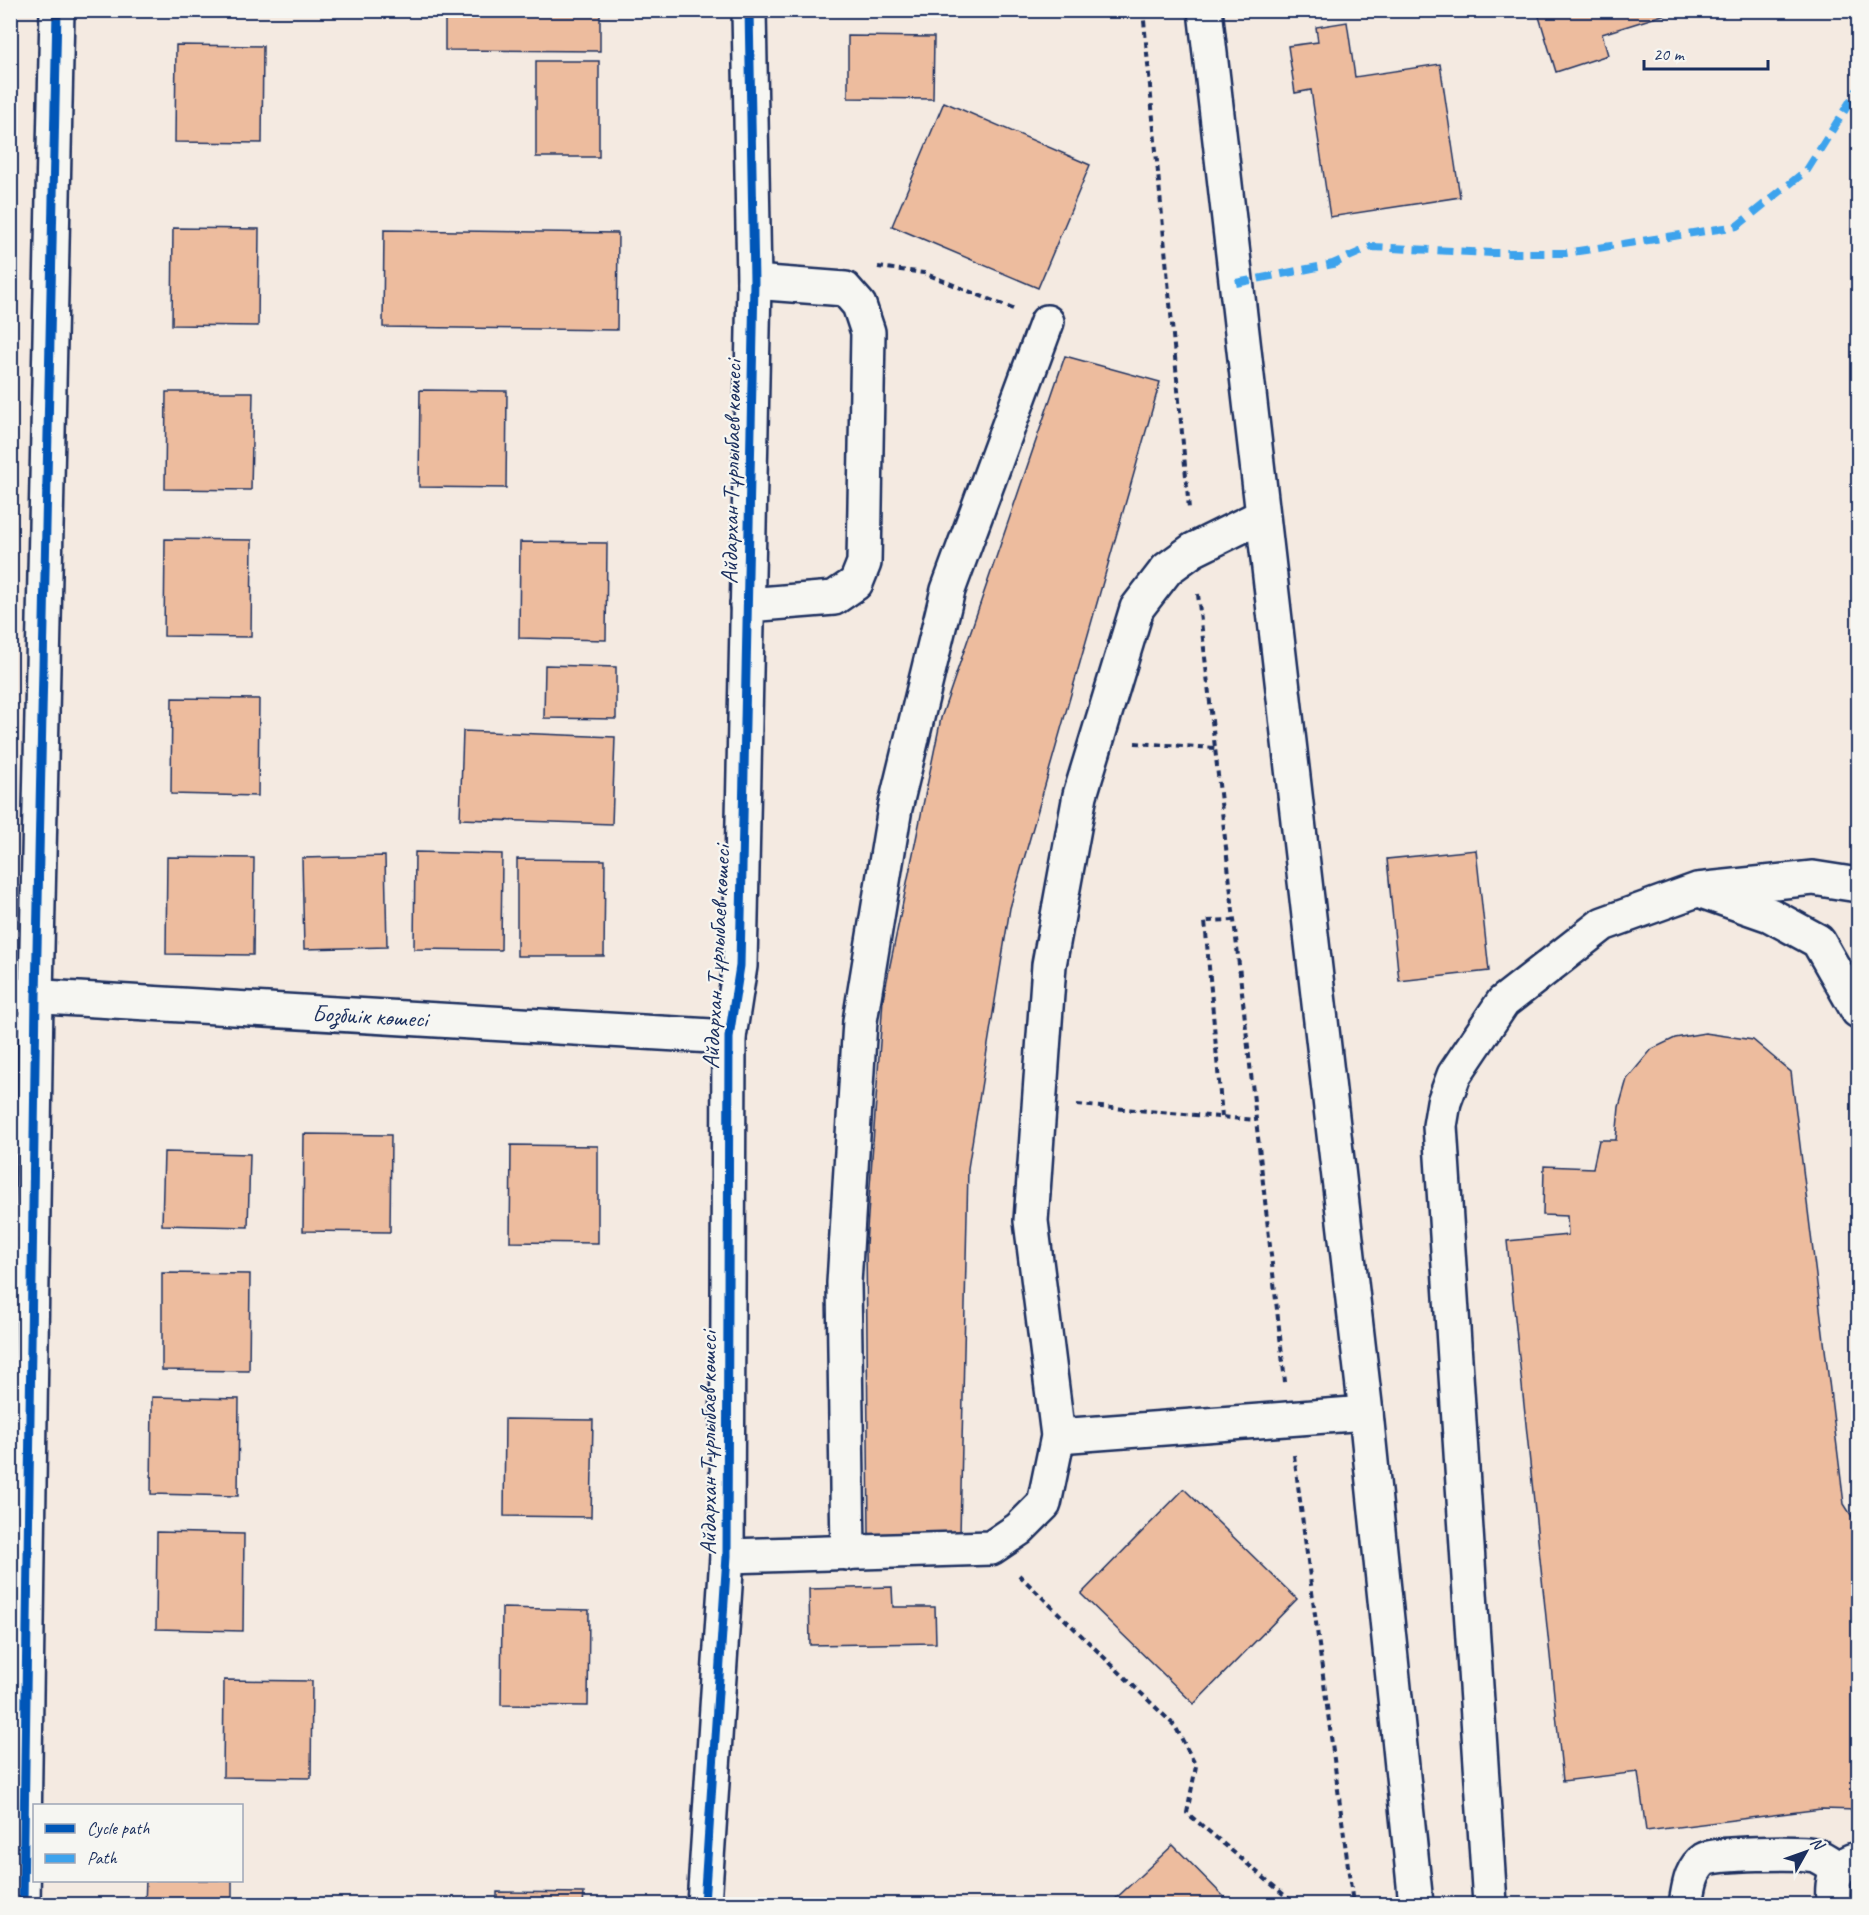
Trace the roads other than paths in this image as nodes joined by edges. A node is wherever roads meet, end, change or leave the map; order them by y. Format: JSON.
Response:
{"nodes":[{"id":1,"x":57,"y":10,"type":"edge"},
{"id":2,"x":748,"y":10,"type":"edge"},
{"id":3,"x":1205,"y":10,"type":"edge"},
{"id":4,"x":754,"y":282,"type":"junction"},
{"id":5,"x":1047,"y":322,"type":"road end"},
{"id":6,"x":1262,"y":516,"type":"junction"},
{"id":7,"x":747,"y":605,"type":"junction"},
{"id":8,"x":1858,"y":885,"type":"edge"},
{"id":9,"x":1697,"y":890,"type":"junction"},
{"id":10,"x":23,"y":996,"type":"edge"},
{"id":11,"x":1858,"y":1011,"type":"edge"},
{"id":12,"x":729,"y":1037,"type":"junction"},
{"id":13,"x":1365,"y":1413,"type":"junction"},
{"id":14,"x":1058,"y":1436,"type":"junction"},
{"id":15,"x":848,"y":1552,"type":"junction"},
{"id":16,"x":727,"y":1556,"type":"junction"},
{"id":17,"x":1849,"y":1864,"type":"edge"},
{"id":18,"x":23,"y":1905,"type":"edge"},
{"id":19,"x":704,"y":1905,"type":"edge"},
{"id":20,"x":1416,"y":1905,"type":"edge"},
{"id":21,"x":1490,"y":1905,"type":"edge"},
{"id":22,"x":1686,"y":1905,"type":"edge"},
{"id":23,"x":1833,"y":1905,"type":"edge"}],
"edges":[{"from":1,"to":10,"type":"street"},
{"from":2,"to":4,"type":"street","name":"Айдархан Тұрлыбаев көшесі"},
{"from":3,"to":6,"type":"street"},
{"from":4,"to":7,"type":"street","name":"Айдархан Тұрлыбаев көшесі"},
{"from":4,"to":7,"type":"street"},
{"from":5,"to":15,"type":"street"},
{"from":6,"to":13,"type":"street"},
{"from":6,"to":14,"type":"street"},
{"from":7,"to":12,"type":"street","name":"Айдархан Тұрлыбаев көшесі"},
{"from":8,"to":9,"type":"street"},
{"from":9,"to":11,"type":"street"},
{"from":9,"to":21,"type":"street"},
{"from":10,"to":12,"type":"street","name":"Бозбиік көшесі"},
{"from":10,"to":18,"type":"street"},
{"from":12,"to":16,"type":"street","name":"Айдархан Тұрлыбаев көшесі"},
{"from":13,"to":14,"type":"street"},
{"from":13,"to":20,"type":"street"},
{"from":14,"to":15,"type":"street"},
{"from":15,"to":16,"type":"street"},
{"from":16,"to":19,"type":"street","name":"Айдархан Тұрлыбаев көшесі"},
{"from":17,"to":22,"type":"street"},
{"from":17,"to":23,"type":"street"}]}
